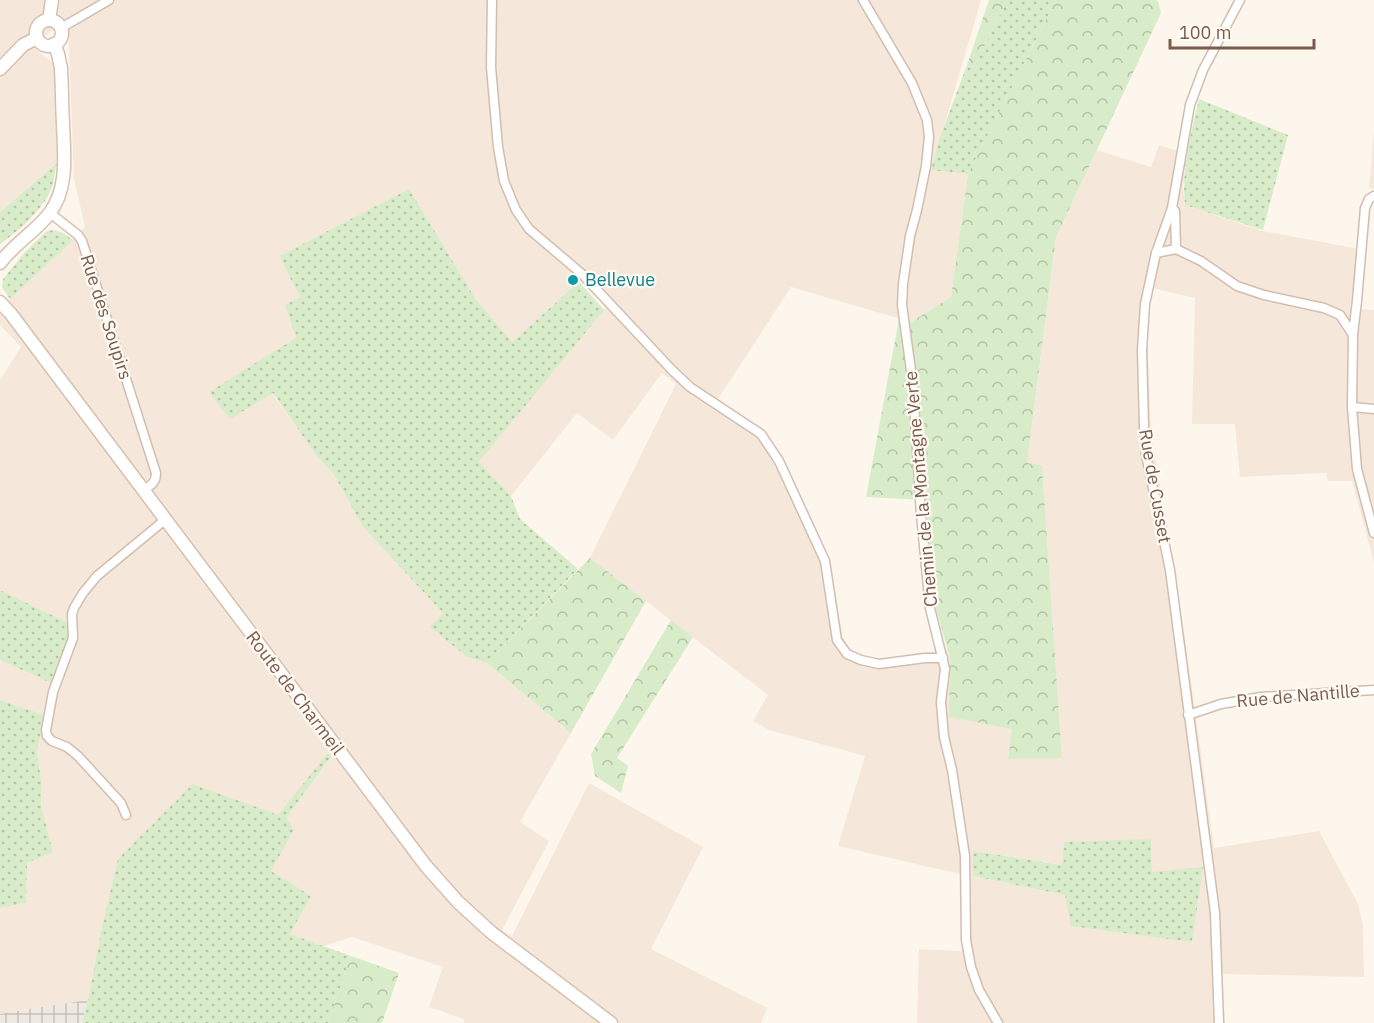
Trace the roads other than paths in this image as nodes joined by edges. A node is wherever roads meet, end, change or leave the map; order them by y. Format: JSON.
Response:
{"nodes":[{"id":1,"x":52,"y":0,"type":"edge"},
{"id":2,"x":109,"y":0,"type":"edge"},
{"id":3,"x":492,"y":0,"type":"edge"},
{"id":4,"x":863,"y":0,"type":"edge"},
{"id":5,"x":1240,"y":0,"type":"edge"},
{"id":6,"x":49,"y":20,"type":"junction"},
{"id":7,"x":61,"y":28,"type":"junction"},
{"id":8,"x":37,"y":38,"type":"junction"},
{"id":9,"x":54,"y":44,"type":"junction"},
{"id":10,"x":0,"y":69,"type":"edge"},
{"id":11,"x":1374,"y":196,"type":"edge"},
{"id":12,"x":1172,"y":208,"type":"junction"},
{"id":13,"x":50,"y":213,"type":"junction"},
{"id":14,"x":1176,"y":249,"type":"junction"},
{"id":15,"x":1156,"y":253,"type":"junction"},
{"id":16,"x":4,"y":254,"type":"edge"},
{"id":17,"x":0,"y":263,"type":"edge"},
{"id":18,"x":0,"y":302,"type":"edge"},
{"id":19,"x":1357,"y":302,"type":"junction"},
{"id":20,"x":0,"y":313,"type":"edge"},
{"id":21,"x":1341,"y":315,"type":"junction"},
{"id":22,"x":18,"y":325,"type":"junction"},
{"id":23,"x":1353,"y":334,"type":"junction"},
{"id":24,"x":1352,"y":407,"type":"junction"},
{"id":25,"x":1374,"y":409,"type":"edge"},
{"id":26,"x":144,"y":490,"type":"junction"},
{"id":27,"x":166,"y":519,"type":"junction"},
{"id":28,"x":1374,"y":533,"type":"edge"},
{"id":29,"x":943,"y":658,"type":"junction"},
{"id":30,"x":1374,"y":690,"type":"edge"},
{"id":31,"x":1188,"y":715,"type":"junction"},
{"id":32,"x":126,"y":815,"type":"dead end"},
{"id":33,"x":611,"y":1023,"type":"edge"},
{"id":34,"x":999,"y":1023,"type":"edge"},
{"id":35,"x":1219,"y":1023,"type":"edge"}],
"edges":[{"from":1,"to":6,"type":"main road"},
{"from":2,"to":7,"type":"street"},
{"from":3,"to":29,"type":"street"},
{"from":4,"to":29,"type":"street","name":"Chemin de la Montagne Verte"},
{"from":5,"to":12,"type":"street","name":"Rue de Cusset"},
{"from":6,"to":7,"type":"main road"},
{"from":6,"to":8,"type":"main road"},
{"from":7,"to":9,"type":"main road"},
{"from":8,"to":9,"type":"main road"},
{"from":8,"to":10,"type":"main road"},
{"from":9,"to":13,"type":"main road"},
{"from":11,"to":19,"type":"street"},
{"from":12,"to":14,"type":"street"},
{"from":12,"to":15,"type":"street","name":"Rue de Cusset"},
{"from":13,"to":16,"type":"main road"},
{"from":13,"to":26,"type":"street","name":"Rue des Soupirs"},
{"from":14,"to":15,"type":"street"},
{"from":14,"to":21,"type":"street"},
{"from":15,"to":31,"type":"street","name":"Rue de Cusset"},
{"from":16,"to":17,"type":"main road"},
{"from":18,"to":22,"type":"main road","name":"Route de Charmeil"},
{"from":19,"to":21,"type":"street"},
{"from":19,"to":23,"type":"street"},
{"from":20,"to":22,"type":"main road","name":"Route de Charmeil"},
{"from":21,"to":23,"type":"street"},
{"from":22,"to":26,"type":"main road","name":"Route de Charmeil"},
{"from":23,"to":24,"type":"street"},
{"from":24,"to":25,"type":"street"},
{"from":24,"to":28,"type":"street"},
{"from":26,"to":27,"type":"main road","name":"Route de Charmeil"},
{"from":27,"to":32,"type":"street"},
{"from":27,"to":33,"type":"main road","name":"Route de Charmeil"},
{"from":29,"to":34,"type":"street","name":"Chemin de la Montagne Verte"},
{"from":30,"to":31,"type":"street","name":"Rue de Nantille"},
{"from":31,"to":35,"type":"street","name":"Rue de Cusset"}]}
